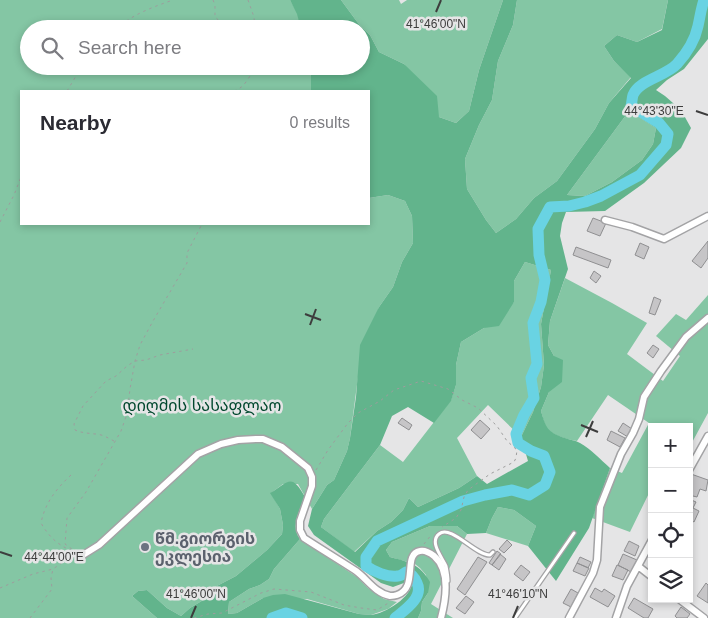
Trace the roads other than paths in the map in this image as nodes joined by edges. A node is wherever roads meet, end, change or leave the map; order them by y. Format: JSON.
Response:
{"nodes":[{"id":1,"x":708,"y":216,"type":"edge"},
{"id":2,"x":606,"y":220,"type":"dead end"},
{"id":3,"x":708,"y":318,"type":"edge"},
{"id":4,"x":708,"y":436,"type":"edge"},
{"id":5,"x":690,"y":468,"type":"edge"},
{"id":6,"x":574,"y":533,"type":"dead end"},
{"id":7,"x":648,"y":547,"type":"edge"},
{"id":8,"x":492,"y":552,"type":"dead end"},
{"id":9,"x":83,"y":555,"type":"road end"},
{"id":10,"x":638,"y":566,"type":"junction"},
{"id":11,"x":648,"y":574,"type":"edge"},
{"id":12,"x":446,"y":598,"type":"junction"},
{"id":13,"x":684,"y":603,"type":"edge"},
{"id":14,"x":442,"y":618,"type":"edge"},
{"id":15,"x":515,"y":618,"type":"edge"},
{"id":16,"x":569,"y":618,"type":"edge"},
{"id":17,"x":616,"y":618,"type":"edge"},
{"id":18,"x":704,"y":618,"type":"edge"}],
"edges":[{"from":1,"to":2,"type":"street"},
{"from":3,"to":16,"type":"street"},
{"from":4,"to":5,"type":"street"},
{"from":6,"to":15,"type":"lane"},
{"from":7,"to":10,"type":"street"},
{"from":8,"to":12,"type":"lane"},
{"from":9,"to":12,"type":"street"},
{"from":10,"to":11,"type":"street"},
{"from":10,"to":17,"type":"street"},
{"from":12,"to":14,"type":"street"},
{"from":13,"to":18,"type":"street"}]}
